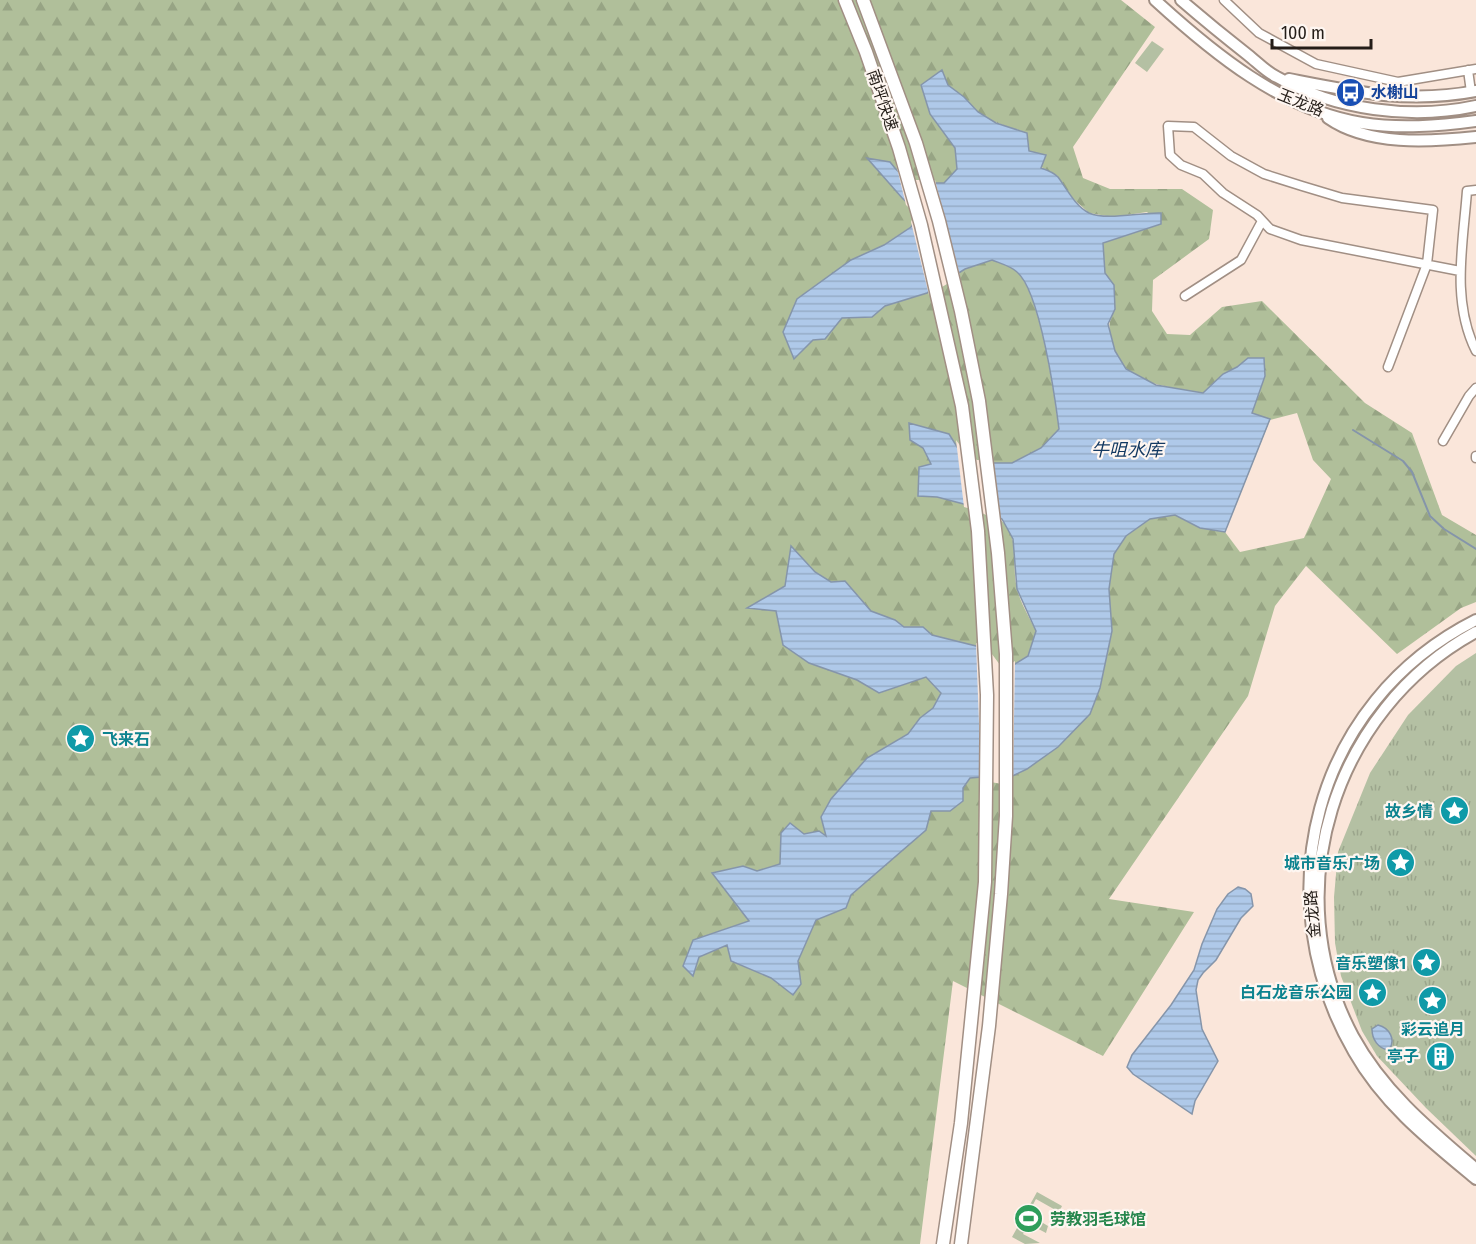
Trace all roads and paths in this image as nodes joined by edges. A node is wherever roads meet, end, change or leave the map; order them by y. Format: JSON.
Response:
{"nodes":[{"id":1,"x":838,"y":0,"type":"edge"},
{"id":2,"x":845,"y":0,"type":"edge"},
{"id":3,"x":863,"y":0,"type":"edge"},
{"id":4,"x":868,"y":0,"type":"edge"},
{"id":5,"x":1155,"y":0,"type":"edge"},
{"id":6,"x":1181,"y":0,"type":"edge"},
{"id":7,"x":1224,"y":0,"type":"edge"},
{"id":8,"x":882,"y":49,"type":"junction"},
{"id":9,"x":866,"y":52,"type":"junction"},
{"id":10,"x":1472,"y":70,"type":"edge"},
{"id":11,"x":1274,"y":76,"type":"junction"},
{"id":12,"x":1474,"y":97,"type":"edge"},
{"id":13,"x":1318,"y":110,"type":"junction"},
{"id":14,"x":1476,"y":121,"type":"edge"},
{"id":15,"x":1476,"y":135,"type":"edge"},
{"id":16,"x":1476,"y":190,"type":"edge"},
{"id":17,"x":1262,"y":220,"type":"junction"},
{"id":18,"x":1427,"y":264,"type":"junction"},
{"id":19,"x":1460,"y":271,"type":"junction"},
{"id":20,"x":1185,"y":296,"type":"dead end"},
{"id":21,"x":1476,"y":351,"type":"edge"},
{"id":22,"x":1388,"y":367,"type":"dead end"},
{"id":23,"x":1476,"y":388,"type":"edge"},
{"id":24,"x":1443,"y":441,"type":"dead end"},
{"id":25,"x":1476,"y":620,"type":"edge"},
{"id":26,"x":1476,"y":632,"type":"edge"},
{"id":27,"x":1476,"y":1168,"type":"edge"},
{"id":28,"x":1476,"y":1179,"type":"edge"},
{"id":29,"x":943,"y":1244,"type":"edge"},
{"id":30,"x":961,"y":1244,"type":"edge"}],
"edges":[{"from":1,"to":9,"type":"highway"},
{"from":2,"to":9,"type":"highway"},
{"from":3,"to":8,"type":"highway"},
{"from":4,"to":8,"type":"highway"},
{"from":5,"to":13,"type":"main road","name":"玉龙路"},
{"from":6,"to":11,"type":"main road","name":"玉龙路"},
{"from":7,"to":10,"type":"street"},
{"from":8,"to":30,"type":"highway","name":"南坪快速"},
{"from":9,"to":29,"type":"highway","name":"南坪快速"},
{"from":10,"to":12,"type":"street"},
{"from":11,"to":12,"type":"main road"},
{"from":11,"to":12,"type":"main road","name":"玉龙路"},
{"from":13,"to":14,"type":"main road","name":"玉龙路"},
{"from":13,"to":15,"type":"main road"},
{"from":16,"to":19,"type":"street"},
{"from":17,"to":18,"type":"street"},
{"from":17,"to":18,"type":"street"},
{"from":17,"to":20,"type":"street"},
{"from":18,"to":19,"type":"street"},
{"from":18,"to":22,"type":"street"},
{"from":19,"to":21,"type":"street"},
{"from":23,"to":24,"type":"street"},
{"from":25,"to":28,"type":"main road","name":"金龙路"},
{"from":26,"to":27,"type":"main road","name":"金龙路"}]}
